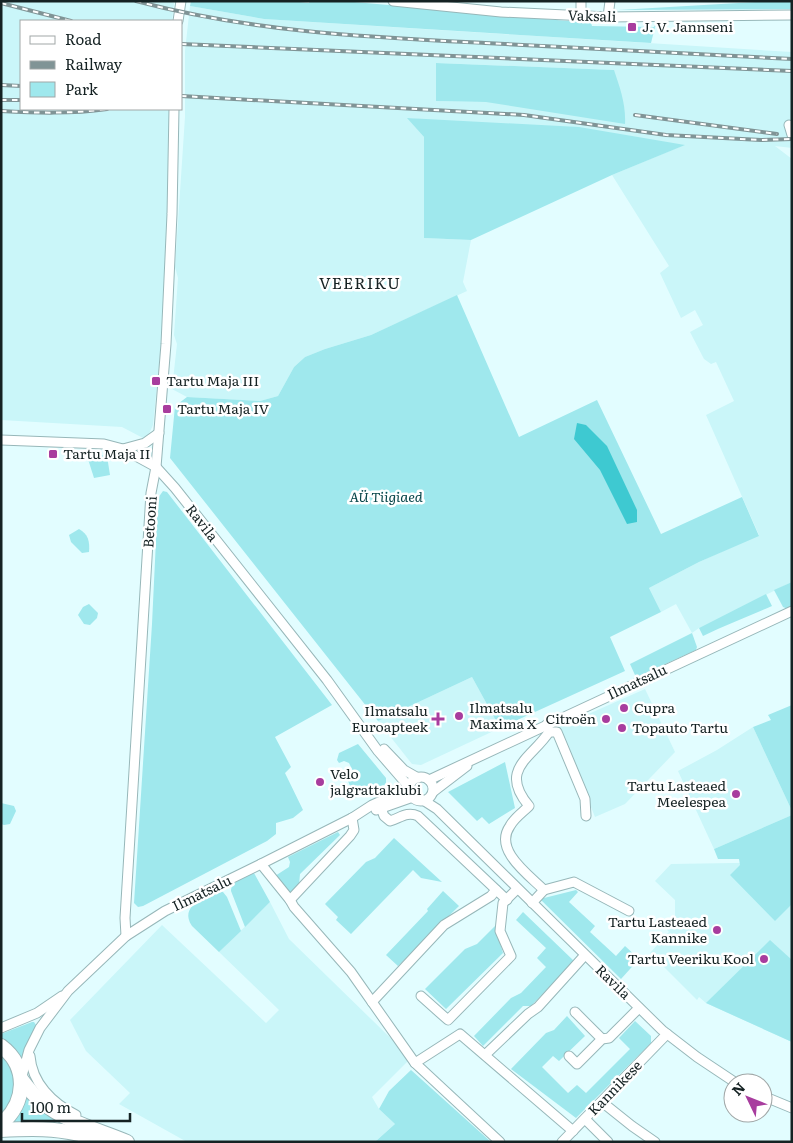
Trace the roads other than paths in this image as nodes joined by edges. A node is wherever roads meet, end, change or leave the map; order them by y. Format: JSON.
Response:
{"nodes":[{"id":1,"x":181,"y":1,"type":"edge"},
{"id":2,"x":393,"y":1,"type":"edge"},
{"id":3,"x":581,"y":1,"type":"edge"},
{"id":4,"x":610,"y":1,"type":"edge"},
{"id":5,"x":409,"y":2,"type":"edge"},
{"id":6,"x":792,"y":15,"type":"edge"},
{"id":7,"x":581,"y":16,"type":"junction"},
{"id":8,"x":608,"y":17,"type":"junction"},
{"id":9,"x":178,"y":20,"type":"edge"},
{"id":10,"x":174,"y":110,"type":"edge"},
{"id":11,"x":788,"y":125,"type":"dead end"},
{"id":12,"x":792,"y":135,"type":"edge"},
{"id":13,"x":159,"y":433,"type":"junction"},
{"id":14,"x":1,"y":440,"type":"edge"},
{"id":15,"x":123,"y":449,"type":"junction"},
{"id":16,"x":156,"y":467,"type":"junction"},
{"id":17,"x":792,"y":611,"type":"edge"},
{"id":18,"x":346,"y":706,"type":"junction"},
{"id":19,"x":548,"y":728,"type":"junction"},
{"id":20,"x":484,"y":754,"type":"junction"},
{"id":21,"x":418,"y":778,"type":"junction"},
{"id":22,"x":429,"y":780,"type":"junction"},
{"id":23,"x":411,"y":792,"type":"junction"},
{"id":24,"x":429,"y":796,"type":"junction"},
{"id":25,"x":381,"y":808,"type":"junction"},
{"id":26,"x":586,"y":816,"type":"dead end"},
{"id":27,"x":445,"y":817,"type":"junction"},
{"id":28,"x":352,"y":818,"type":"junction"},
{"id":29,"x":433,"y":830,"type":"junction"},
{"id":30,"x":261,"y":864,"type":"junction"},
{"id":31,"x":499,"y":871,"type":"junction"},
{"id":32,"x":488,"y":882,"type":"junction"},
{"id":33,"x":517,"y":888,"type":"junction"},
{"id":34,"x":496,"y":890,"type":"junction"},
{"id":35,"x":544,"y":890,"type":"junction"},
{"id":36,"x":290,"y":900,"type":"junction"},
{"id":37,"x":507,"y":900,"type":"junction"},
{"id":38,"x":532,"y":903,"type":"junction"},
{"id":39,"x":629,"y":910,"type":"dead end"},
{"id":40,"x":126,"y":936,"type":"junction"},
{"id":41,"x":585,"y":955,"type":"junction"},
{"id":42,"x":68,"y":991,"type":"junction"},
{"id":43,"x":421,"y":996,"type":"dead end"},
{"id":44,"x":372,"y":1002,"type":"junction"},
{"id":45,"x":639,"y":1008,"type":"junction"},
{"id":46,"x":575,"y":1012,"type":"dead end"},
{"id":47,"x":448,"y":1020,"type":"junction"},
{"id":48,"x":1,"y":1028,"type":"edge"},
{"id":49,"x":460,"y":1034,"type":"junction"},
{"id":50,"x":667,"y":1034,"type":"junction"},
{"id":51,"x":602,"y":1039,"type":"junction"},
{"id":52,"x":1,"y":1046,"type":"edge"},
{"id":53,"x":29,"y":1050,"type":"junction"},
{"id":54,"x":485,"y":1055,"type":"junction"},
{"id":55,"x":569,"y":1056,"type":"dead end"},
{"id":56,"x":415,"y":1063,"type":"junction"},
{"id":57,"x":723,"y":1074,"type":"edge"},
{"id":58,"x":21,"y":1079,"type":"junction"},
{"id":59,"x":773,"y":1100,"type":"edge"},
{"id":60,"x":602,"y":1102,"type":"junction"},
{"id":61,"x":792,"y":1108,"type":"edge"},
{"id":62,"x":584,"y":1119,"type":"junction"},
{"id":63,"x":1,"y":1124,"type":"edge"},
{"id":64,"x":1,"y":1130,"type":"edge"},
{"id":65,"x":573,"y":1131,"type":"junction"},
{"id":66,"x":107,"y":1142,"type":"edge"},
{"id":67,"x":127,"y":1142,"type":"edge"},
{"id":68,"x":500,"y":1142,"type":"edge"},
{"id":69,"x":562,"y":1142,"type":"edge"},
{"id":70,"x":608,"y":1142,"type":"edge"},
{"id":71,"x":655,"y":1142,"type":"edge"}],
"edges":[{"from":1,"to":9,"type":"street"},
{"from":2,"to":5,"type":"street","name":"Vaksali"},
{"from":3,"to":7,"type":"street"},
{"from":4,"to":8,"type":"street"},
{"from":5,"to":7,"type":"street","name":"Vaksali"},
{"from":6,"to":8,"type":"street","name":"Vaksali"},
{"from":7,"to":8,"type":"street","name":"Vaksali"},
{"from":10,"to":13,"type":"street","name":"Betooni"},
{"from":11,"to":12,"type":"street"},
{"from":13,"to":15,"type":"street"},
{"from":13,"to":16,"type":"street","name":"Betooni"},
{"from":14,"to":15,"type":"street","name":"Ravila"},
{"from":15,"to":16,"type":"street","name":"Ravila"},
{"from":16,"to":18,"type":"street","name":"Ravila"},
{"from":16,"to":40,"type":"street","name":"Betooni"},
{"from":17,"to":19,"type":"street","name":"Ilmatsalu"},
{"from":18,"to":21,"type":"street","name":"Ravila"},
{"from":18,"to":23,"type":"street","name":"Ravila"},
{"from":19,"to":20,"type":"street","name":"Ilmatsalu"},
{"from":19,"to":26,"type":"street"},
{"from":19,"to":35,"type":"street"},
{"from":20,"to":22,"type":"street","name":"Ilmatsalu"},
{"from":20,"to":24,"type":"street","name":"Ilmatsalu"},
{"from":21,"to":22,"type":"street"},
{"from":21,"to":23,"type":"street"},
{"from":22,"to":24,"type":"street"},
{"from":23,"to":24,"type":"street"},
{"from":23,"to":25,"type":"street","name":"Ilmatsalu"},
{"from":23,"to":28,"type":"street","name":"Ilmatsalu"},
{"from":24,"to":27,"type":"street","name":"Ravila"},
{"from":25,"to":28,"type":"street","name":"Ilmatsalu"},
{"from":25,"to":29,"type":"street"},
{"from":27,"to":29,"type":"street"},
{"from":27,"to":31,"type":"street","name":"Ravila"},
{"from":28,"to":30,"type":"street","name":"Ilmatsalu"},
{"from":28,"to":36,"type":"street"},
{"from":29,"to":32,"type":"street"},
{"from":30,"to":36,"type":"street"},
{"from":30,"to":40,"type":"street","name":"Ilmatsalu"},
{"from":31,"to":32,"type":"street"},
{"from":31,"to":33,"type":"street","name":"Ravila"},
{"from":32,"to":34,"type":"street"},
{"from":33,"to":37,"type":"street"},
{"from":33,"to":38,"type":"street","name":"Ravila"},
{"from":34,"to":37,"type":"street"},
{"from":34,"to":44,"type":"street"},
{"from":35,"to":38,"type":"street"},
{"from":35,"to":39,"type":"street"},
{"from":36,"to":44,"type":"street"},
{"from":37,"to":47,"type":"street"},
{"from":38,"to":41,"type":"street","name":"Ravila"},
{"from":40,"to":42,"type":"street","name":"Ilmatsalu"},
{"from":41,"to":45,"type":"street","name":"Ravila"},
{"from":41,"to":54,"type":"street"},
{"from":42,"to":48,"type":"street","name":"Ilmatsalu"},
{"from":42,"to":53,"type":"street","name":"Ilmatsalu"},
{"from":43,"to":47,"type":"street"},
{"from":44,"to":56,"type":"street"},
{"from":45,"to":50,"type":"street","name":"Ravila"},
{"from":45,"to":51,"type":"street"},
{"from":46,"to":51,"type":"street"},
{"from":47,"to":49,"type":"street"},
{"from":49,"to":54,"type":"street"},
{"from":49,"to":56,"type":"street"},
{"from":50,"to":57,"type":"street","name":"Ravila"},
{"from":50,"to":60,"type":"street","name":"Kannikese"},
{"from":51,"to":55,"type":"street"},
{"from":52,"to":58,"type":"highway"},
{"from":53,"to":58,"type":"street","name":"Ilmatsalu"},
{"from":53,"to":67,"type":"street"},
{"from":54,"to":65,"type":"street"},
{"from":56,"to":68,"type":"street"},
{"from":58,"to":63,"type":"highway"},
{"from":58,"to":67,"type":"highway"},
{"from":59,"to":61,"type":"street"},
{"from":60,"to":62,"type":"street","name":"Kannikese"},
{"from":60,"to":71,"type":"street"},
{"from":62,"to":65,"type":"street","name":"Kannikese"},
{"from":62,"to":70,"type":"street"},
{"from":64,"to":66,"type":"highway"},
{"from":65,"to":69,"type":"street","name":"Kannikese"}]}
